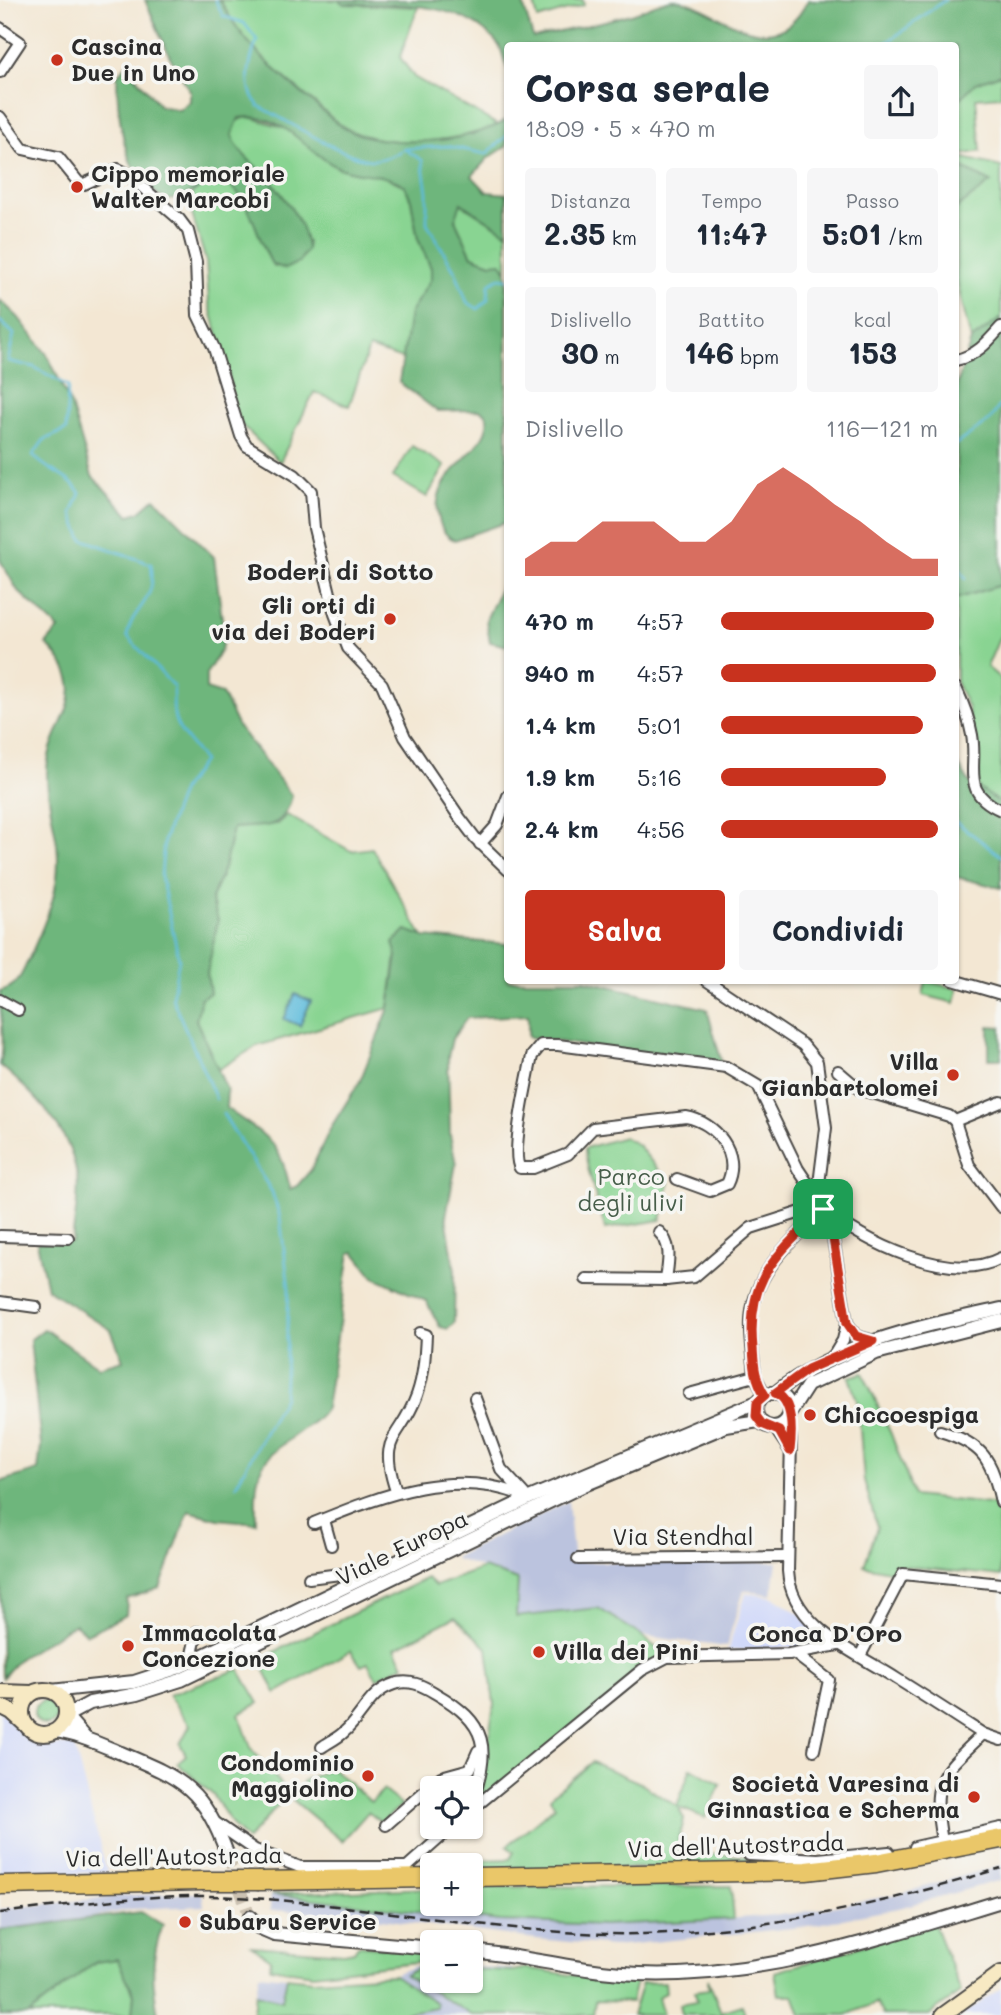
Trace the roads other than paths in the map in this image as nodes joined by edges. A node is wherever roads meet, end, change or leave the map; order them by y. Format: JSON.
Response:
{"nodes":[{"id":1,"x":0,"y":28,"type":"edge"},
{"id":2,"x":0,"y":72,"type":"edge"},
{"id":3,"x":0,"y":117,"type":"edge"},
{"id":4,"x":1001,"y":327,"type":"edge"},
{"id":5,"x":959,"y":359,"type":"edge"},
{"id":6,"x":959,"y":695,"type":"edge"},
{"id":7,"x":504,"y":806,"type":"edge"},
{"id":8,"x":1001,"y":810,"type":"edge"},
{"id":9,"x":480,"y":844,"type":"junction"},
{"id":10,"x":504,"y":866,"type":"edge"},
{"id":11,"x":959,"y":982,"type":"edge"},
{"id":12,"x":712,"y":984,"type":"edge"},
{"id":13,"x":1001,"y":994,"type":"edge"},
{"id":14,"x":0,"y":1000,"type":"edge"},
{"id":15,"x":18,"y":1010,"type":"dead end"},
{"id":16,"x":838,"y":1071,"type":"dead end"},
{"id":17,"x":1001,"y":1102,"type":"edge"},
{"id":18,"x":956,"y":1121,"type":"junction"},
{"id":19,"x":677,"y":1179,"type":"dead end"},
{"id":20,"x":1001,"y":1207,"type":"edge"},
{"id":21,"x":824,"y":1208,"type":"junction"},
{"id":22,"x":659,"y":1232,"type":"dead end"},
{"id":23,"x":0,"y":1236,"type":"edge"},
{"id":24,"x":68,"y":1238,"type":"dead end"},
{"id":25,"x":1001,"y":1258,"type":"edge"},
{"id":26,"x":586,"y":1279,"type":"dead end"},
{"id":27,"x":666,"y":1280,"type":"junction"},
{"id":28,"x":0,"y":1302,"type":"edge"},
{"id":29,"x":36,"y":1307,"type":"dead end"},
{"id":30,"x":1001,"y":1309,"type":"edge"},
{"id":31,"x":1001,"y":1321,"type":"edge"},
{"id":32,"x":847,"y":1323,"type":"junction"},
{"id":33,"x":420,"y":1333,"type":"dead end"},
{"id":34,"x":873,"y":1341,"type":"junction"},
{"id":35,"x":831,"y":1360,"type":"junction"},
{"id":36,"x":755,"y":1376,"type":"junction"},
{"id":37,"x":690,"y":1394,"type":"dead end"},
{"id":38,"x":766,"y":1397,"type":"junction"},
{"id":39,"x":475,"y":1398,"type":"dead end"},
{"id":40,"x":789,"y":1416,"type":"junction"},
{"id":41,"x":759,"y":1421,"type":"junction"},
{"id":42,"x":775,"y":1428,"type":"junction"},
{"id":43,"x":940,"y":1431,"type":"dead end"},
{"id":44,"x":790,"y":1451,"type":"junction"},
{"id":45,"x":396,"y":1491,"type":"junction"},
{"id":46,"x":529,"y":1498,"type":"junction"},
{"id":47,"x":1001,"y":1502,"type":"edge"},
{"id":48,"x":331,"y":1545,"type":"dead end"},
{"id":49,"x":788,"y":1557,"type":"junction"},
{"id":50,"x":578,"y":1559,"type":"dead end"},
{"id":51,"x":309,"y":1578,"type":"dead end"},
{"id":52,"x":349,"y":1582,"type":"junction"},
{"id":53,"x":1001,"y":1584,"type":"edge"},
{"id":54,"x":197,"y":1632,"type":"dead end"},
{"id":55,"x":838,"y":1645,"type":"junction"},
{"id":56,"x":795,"y":1654,"type":"junction"},
{"id":57,"x":860,"y":1656,"type":"junction"},
{"id":58,"x":195,"y":1660,"type":"junction"},
{"id":59,"x":51,"y":1691,"type":"junction"},
{"id":60,"x":0,"y":1692,"type":"edge"},
{"id":61,"x":32,"y":1693,"type":"junction"},
{"id":62,"x":0,"y":1706,"type":"edge"},
{"id":63,"x":65,"y":1716,"type":"junction"},
{"id":64,"x":25,"y":1724,"type":"junction"},
{"id":65,"x":55,"y":1731,"type":"junction"},
{"id":66,"x":478,"y":1731,"type":"junction"},
{"id":67,"x":983,"y":1734,"type":"junction"},
{"id":68,"x":85,"y":1738,"type":"junction"},
{"id":69,"x":1001,"y":1740,"type":"edge"},
{"id":70,"x":322,"y":1747,"type":"dead end"},
{"id":71,"x":814,"y":1751,"type":"dead end"},
{"id":72,"x":479,"y":1776,"type":"edge"},
{"id":73,"x":483,"y":1798,"type":"edge"},
{"id":74,"x":216,"y":1823,"type":"junction"},
{"id":75,"x":386,"y":1825,"type":"dead end"},
{"id":76,"x":1001,"y":1828,"type":"edge"},
{"id":77,"x":438,"y":1839,"type":"edge"},
{"id":78,"x":1001,"y":1839,"type":"edge"},
{"id":79,"x":942,"y":1841,"type":"junction"},
{"id":80,"x":749,"y":1855,"type":"dead end"},
{"id":81,"x":228,"y":1856,"type":"tunnel mouth"},
{"id":82,"x":483,"y":1877,"type":"edge"},
{"id":83,"x":0,"y":1878,"type":"edge"},
{"id":84,"x":420,"y":1878,"type":"edge"},
{"id":85,"x":66,"y":1883,"type":"junction"},
{"id":86,"x":0,"y":1885,"type":"edge"},
{"id":87,"x":1001,"y":1901,"type":"edge"},
{"id":88,"x":250,"y":1917,"type":"tunnel mouth"},
{"id":89,"x":420,"y":1947,"type":"edge"},
{"id":90,"x":483,"y":1953,"type":"edge"},
{"id":91,"x":1001,"y":1973,"type":"edge"},
{"id":92,"x":943,"y":2015,"type":"edge"}],
"edges":[{"from":1,"to":2,"type":"street"},
{"from":3,"to":9,"type":"street"},
{"from":4,"to":5,"type":"street"},
{"from":6,"to":8,"type":"street"},
{"from":7,"to":9,"type":"street"},
{"from":9,"to":10,"type":"street"},
{"from":11,"to":13,"type":"street"},
{"from":12,"to":21,"type":"street"},
{"from":14,"to":15,"type":"street"},
{"from":16,"to":18,"type":"street"},
{"from":17,"to":18,"type":"street"},
{"from":18,"to":20,"type":"street"},
{"from":19,"to":21,"type":"street"},
{"from":21,"to":25,"type":"street"},
{"from":21,"to":27,"type":"street"},
{"from":21,"to":32,"type":"street"},
{"from":21,"to":36,"type":"street"},
{"from":22,"to":27,"type":"street"},
{"from":23,"to":24,"type":"street"},
{"from":26,"to":27,"type":"street"},
{"from":28,"to":29,"type":"street"},
{"from":30,"to":34,"type":"street","name":"Viale Europa"},
{"from":31,"to":40,"type":"street"},
{"from":32,"to":34,"type":"street"},
{"from":32,"to":35,"type":"street"},
{"from":33,"to":45,"type":"street"},
{"from":34,"to":35,"type":"street","name":"Viale Europa"},
{"from":35,"to":38,"type":"street","name":"Viale Europa"},
{"from":36,"to":37,"type":"street"},
{"from":36,"to":38,"type":"street"},
{"from":38,"to":40,"type":"street"},
{"from":38,"to":41,"type":"street"},
{"from":38,"to":46,"type":"street","name":"Viale Europa"},
{"from":39,"to":46,"type":"street"},
{"from":40,"to":42,"type":"street"},
{"from":40,"to":44,"type":"street"},
{"from":41,"to":42,"type":"street"},
{"from":41,"to":63,"type":"street","name":"Viale Europa"},
{"from":42,"to":44,"type":"street"},
{"from":43,"to":47,"type":"street"},
{"from":44,"to":49,"type":"street"},
{"from":45,"to":46,"type":"street"},
{"from":45,"to":48,"type":"street"},
{"from":46,"to":52,"type":"street","name":"Viale Europa"},
{"from":49,"to":50,"type":"street","name":"Via Stendhal"},
{"from":49,"to":55,"type":"street"},
{"from":51,"to":52,"type":"street","name":"Viale Europa"},
{"from":52,"to":58,"type":"street","name":"Viale Europa"},
{"from":53,"to":57,"type":"street"},
{"from":54,"to":58,"type":"street"},
{"from":55,"to":56,"type":"street"},
{"from":55,"to":57,"type":"street"},
{"from":56,"to":71,"type":"street"},
{"from":56,"to":73,"type":"street"},
{"from":57,"to":67,"type":"street"},
{"from":58,"to":59,"type":"street","name":"Viale Europa"},
{"from":59,"to":61,"type":"main road"},
{"from":59,"to":63,"type":"main road"},
{"from":60,"to":61,"type":"main road"},
{"from":61,"to":64,"type":"main road"},
{"from":62,"to":64,"type":"main road"},
{"from":63,"to":65,"type":"main road"},
{"from":63,"to":68,"type":"street"},
{"from":64,"to":65,"type":"main road"},
{"from":65,"to":68,"type":"street"},
{"from":66,"to":70,"type":"street"},
{"from":66,"to":72,"type":"street"},
{"from":66,"to":75,"type":"street"},
{"from":67,"to":69,"type":"street"},
{"from":67,"to":79,"type":"street"},
{"from":68,"to":74,"type":"street"},
{"from":74,"to":77,"type":"street"},
{"from":74,"to":81,"type":"street"},
{"from":76,"to":79,"type":"street"},
{"from":78,"to":82,"type":"highway","name":"Via dell'Autostrada"},
{"from":79,"to":80,"type":"street"},
{"from":83,"to":85,"type":"highway"},
{"from":84,"to":85,"type":"highway","name":"Via dell'Autostrada","bridge":true},
{"from":85,"to":86,"type":"highway","name":"Via dell'Autostrada"},
{"from":87,"to":90,"type":"street"},
{"from":88,"to":89,"type":"street"},
{"from":91,"to":92,"type":"main road"}]}
